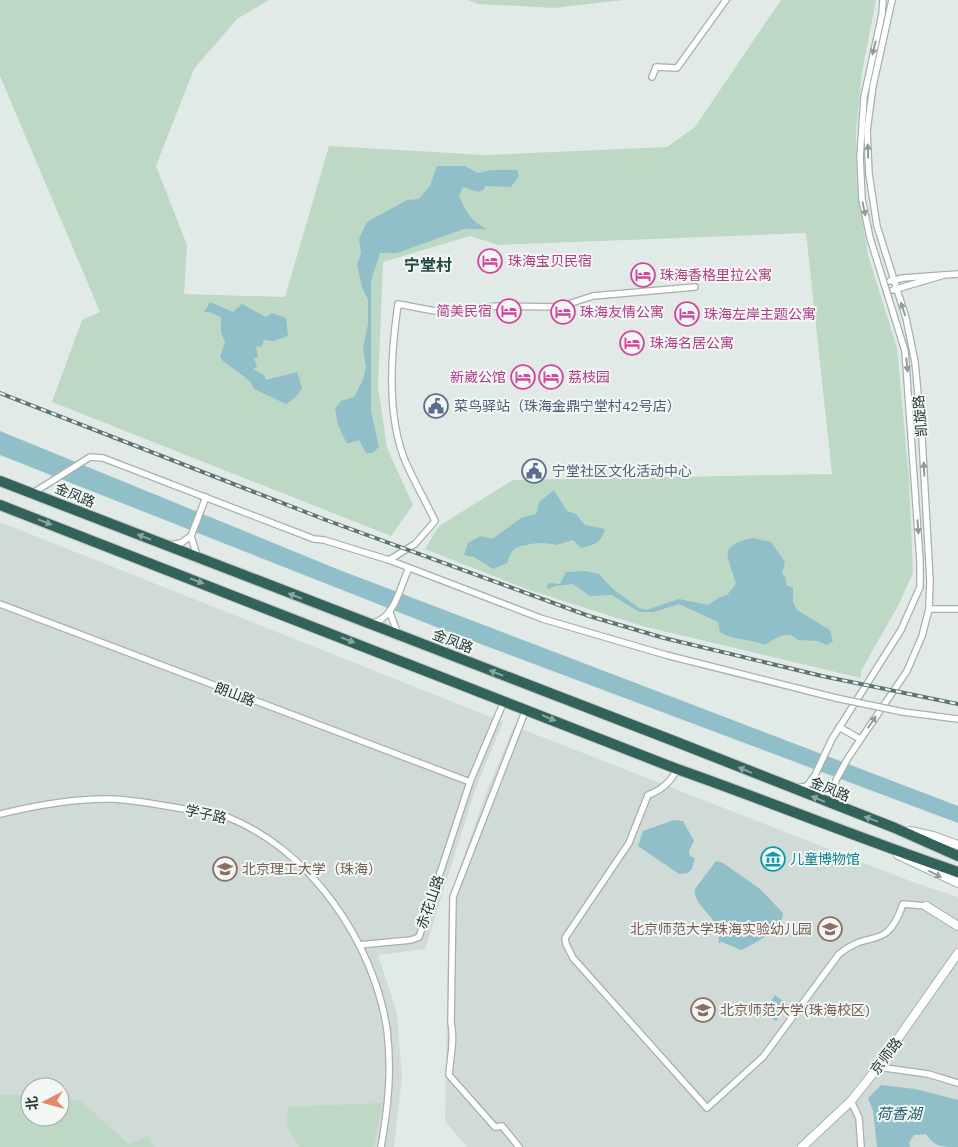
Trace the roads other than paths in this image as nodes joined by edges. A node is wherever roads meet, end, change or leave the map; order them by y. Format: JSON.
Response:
{"nodes":[{"id":1,"x":726,"y":0,"type":"edge"},
{"id":2,"x":883,"y":0,"type":"edge"},
{"id":3,"x":892,"y":0,"type":"edge"},
{"id":4,"x":652,"y":77,"type":"dead end"},
{"id":5,"x":958,"y":274,"type":"edge"},
{"id":6,"x":944,"y":275,"type":"junction"},
{"id":7,"x":893,"y":280,"type":"junction"},
{"id":8,"x":885,"y":283,"type":"junction"},
{"id":9,"x":695,"y":287,"type":"dead end"},
{"id":10,"x":896,"y":289,"type":"junction"},
{"id":11,"x":888,"y":291,"type":"junction"},
{"id":12,"x":0,"y":481,"type":"edge"},
{"id":13,"x":33,"y":493,"type":"junction"},
{"id":14,"x":206,"y":497,"type":"junction"},
{"id":15,"x":0,"y":505,"type":"edge"},
{"id":16,"x":191,"y":534,"type":"junction"},
{"id":17,"x":167,"y":546,"type":"junction"},
{"id":18,"x":200,"y":560,"type":"junction"},
{"id":19,"x":389,"y":560,"type":"junction"},
{"id":20,"x":408,"y":568,"type":"junction"},
{"id":21,"x":0,"y":604,"type":"edge"},
{"id":22,"x":929,"y":609,"type":"junction"},
{"id":23,"x":958,"y":609,"type":"edge"},
{"id":24,"x":390,"y":613,"type":"junction"},
{"id":25,"x":368,"y":624,"type":"junction"},
{"id":26,"x":398,"y":635,"type":"junction"},
{"id":27,"x":504,"y":701,"type":"junction"},
{"id":28,"x":526,"y":709,"type":"junction"},
{"id":29,"x":958,"y":719,"type":"edge"},
{"id":30,"x":839,"y":727,"type":"junction"},
{"id":31,"x":860,"y":739,"type":"junction"},
{"id":32,"x":677,"y":769,"type":"junction"},
{"id":33,"x":470,"y":782,"type":"junction"},
{"id":34,"x":790,"y":788,"type":"junction"},
{"id":35,"x":846,"y":810,"type":"junction"},
{"id":36,"x":0,"y":814,"type":"edge"},
{"id":37,"x":895,"y":828,"type":"junction"},
{"id":38,"x":958,"y":845,"type":"edge"},
{"id":39,"x":883,"y":847,"type":"junction"},
{"id":40,"x":958,"y":856,"type":"edge"},
{"id":41,"x":958,"y":872,"type":"edge"},
{"id":42,"x":958,"y":883,"type":"edge"},
{"id":43,"x":926,"y":906,"type":"joint"},
{"id":44,"x":958,"y":926,"type":"edge"},
{"id":45,"x":359,"y":945,"type":"junction"},
{"id":46,"x":958,"y":954,"type":"edge"},
{"id":47,"x":878,"y":1067,"type":"junction"},
{"id":48,"x":958,"y":1083,"type":"edge"},
{"id":49,"x":850,"y":1101,"type":"junction"},
{"id":50,"x":381,"y":1147,"type":"edge"},
{"id":51,"x":519,"y":1147,"type":"edge"},
{"id":52,"x":802,"y":1147,"type":"edge"},
{"id":53,"x":861,"y":1147,"type":"edge"}],
"edges":[{"from":1,"to":4,"type":"street"},
{"from":2,"to":8,"type":"street","name":"凯旋路","one_way":true},
{"from":7,"to":3,"type":"street","name":"凯旋路","one_way":true},
{"from":5,"to":6,"type":"street"},
{"from":6,"to":7,"type":"street"},
{"from":6,"to":10,"type":"street"},
{"from":7,"to":8,"type":"street"},
{"from":7,"to":10,"type":"street","name":"凯旋路"},
{"from":8,"to":11,"type":"street","name":"凯旋路"},
{"from":9,"to":19,"type":"street"},
{"from":10,"to":11,"type":"street"},
{"from":22,"to":10,"type":"street","name":"凯旋路","one_way":true},
{"from":11,"to":30,"type":"street","name":"凯旋路","one_way":true},
{"from":12,"to":13,"type":"highway","name":"金凤路"},
{"from":13,"to":14,"type":"street"},
{"from":17,"to":13,"type":"highway","name":"金凤路","one_way":true},
{"from":14,"to":16,"type":"street"},
{"from":14,"to":19,"type":"street"},
{"from":15,"to":27,"type":"highway","one_way":true},
{"from":16,"to":17,"type":"street"},
{"from":16,"to":18,"type":"street"},
{"from":17,"to":18,"type":"highway","name":"金凤路"},
{"from":25,"to":18,"type":"highway","name":"金凤路","one_way":true},
{"from":19,"to":20,"type":"street"},
{"from":20,"to":24,"type":"street"},
{"from":20,"to":29,"type":"street","bridge":true},
{"from":21,"to":33,"type":"street","name":"朗山路"},
{"from":22,"to":23,"type":"street"},
{"from":31,"to":22,"type":"street","name":"凯旋路","one_way":true},
{"from":24,"to":25,"type":"street"},
{"from":24,"to":26,"type":"street"},
{"from":25,"to":26,"type":"highway","name":"金凤路"},
{"from":34,"to":26,"type":"highway","name":"金凤路","one_way":true},
{"from":27,"to":28,"type":"highway"},
{"from":27,"to":33,"type":"street","name":"赤花山路"},
{"from":28,"to":32,"type":"highway","one_way":true},
{"from":28,"to":51,"type":"street"},
{"from":30,"to":31,"type":"street"},
{"from":30,"to":34,"type":"street","name":"凯旋路"},
{"from":31,"to":35,"type":"street","name":"凯旋路"},
{"from":32,"to":39,"type":"highway"},
{"from":32,"to":43,"type":"street"},
{"from":33,"to":45,"type":"street","name":"赤花山路"},
{"from":35,"to":34,"type":"highway","name":"金凤路","one_way":true},
{"from":37,"to":35,"type":"highway","name":"金凤路","one_way":true},
{"from":36,"to":45,"type":"street","name":"学子路"},
{"from":37,"to":38,"type":"street","name":"金凤路"},
{"from":37,"to":40,"type":"highway","name":"金凤路"},
{"from":39,"to":41,"type":"highway"},
{"from":39,"to":42,"type":"street","one_way":true},
{"from":43,"to":44,"type":"street"},
{"from":45,"to":50,"type":"street"},
{"from":46,"to":47,"type":"street","name":"京师路"},
{"from":47,"to":48,"type":"street"},
{"from":47,"to":49,"type":"street","name":"京师路"},
{"from":49,"to":52,"type":"street","name":"京师路"},
{"from":49,"to":53,"type":"street"}]}
